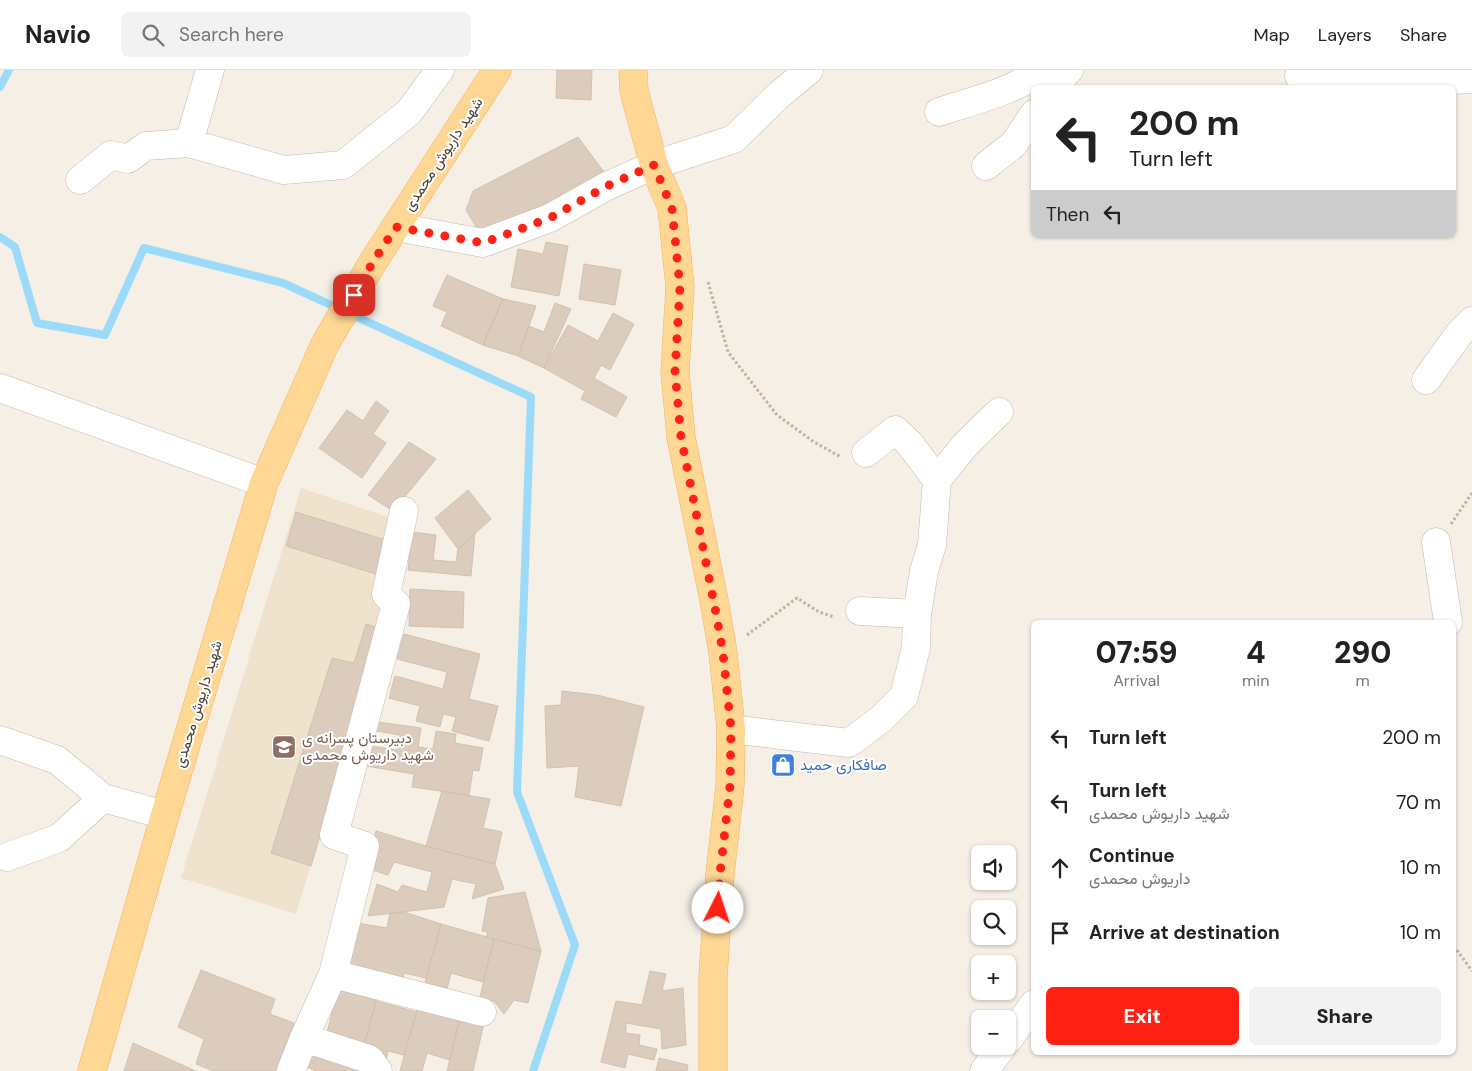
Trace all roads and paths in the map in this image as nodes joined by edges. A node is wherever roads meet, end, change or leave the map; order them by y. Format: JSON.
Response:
{"nodes":[{"id":1,"x":210,"y":70,"type":"edge"},
{"id":2,"x":440,"y":70,"type":"edge"},
{"id":3,"x":497,"y":70,"type":"edge"},
{"id":4,"x":633,"y":70,"type":"edge"},
{"id":5,"x":809,"y":70,"type":"edge"},
{"id":6,"x":1040,"y":70,"type":"edge"},
{"id":7,"x":1068,"y":70,"type":"edge"},
{"id":8,"x":1299,"y":76,"type":"dead end"},
{"id":9,"x":1472,"y":79,"type":"edge"},
{"id":10,"x":1055,"y":85,"type":"edge"},
{"id":11,"x":940,"y":112,"type":"dead end"},
{"id":12,"x":1031,"y":118,"type":"edge"},
{"id":13,"x":189,"y":143,"type":"junction"},
{"id":14,"x":654,"y":165,"type":"junction"},
{"id":15,"x":986,"y":166,"type":"dead end"},
{"id":16,"x":80,"y":180,"type":"dead end"},
{"id":17,"x":396,"y":227,"type":"junction"},
{"id":18,"x":705,"y":274,"type":"dead end"},
{"id":19,"x":1472,"y":320,"type":"edge"},
{"id":20,"x":1426,"y":380,"type":"dead end"},
{"id":21,"x":0,"y":388,"type":"edge"},
{"id":22,"x":999,"y":412,"type":"dead end"},
{"id":23,"x":866,"y":453,"type":"joint"},
{"id":24,"x":937,"y":480,"type":"junction"},
{"id":25,"x":264,"y":483,"type":"junction"},
{"id":26,"x":1472,"y":493,"type":"edge"},
{"id":27,"x":404,"y":511,"type":"dead end"},
{"id":28,"x":1436,"y":542,"type":"joint"},
{"id":29,"x":860,"y":611,"type":"joint"},
{"id":30,"x":917,"y":614,"type":"junction"},
{"id":31,"x":1448,"y":620,"type":"edge"},
{"id":32,"x":723,"y":653,"type":"junction"},
{"id":33,"x":731,"y":728,"type":"junction"},
{"id":34,"x":0,"y":740,"type":"edge"},
{"id":35,"x":103,"y":798,"type":"junction"},
{"id":36,"x":165,"y":815,"type":"junction"},
{"id":37,"x":7,"y":857,"type":"dead end"},
{"id":38,"x":1456,"y":949,"type":"edge"},
{"id":39,"x":1472,"y":971,"type":"edge"},
{"id":40,"x":334,"y":974,"type":"junction"},
{"id":41,"x":1031,"y":1008,"type":"edge"},
{"id":42,"x":482,"y":1012,"type":"dead end"},
{"id":43,"x":1016,"y":1029,"type":"edge"},
{"id":44,"x":304,"y":1038,"type":"junction"},
{"id":45,"x":996,"y":1055,"type":"edge"},
{"id":46,"x":92,"y":1071,"type":"edge"},
{"id":47,"x":291,"y":1071,"type":"edge"},
{"id":48,"x":378,"y":1071,"type":"edge"},
{"id":49,"x":713,"y":1071,"type":"edge"},
{"id":50,"x":984,"y":1071,"type":"edge"}],
"edges":[{"from":1,"to":13,"type":"street"},
{"from":2,"to":13,"type":"street"},
{"from":3,"to":17,"type":"main road","name":"شهید داریوش محمدی"},
{"from":4,"to":14,"type":"main road"},
{"from":5,"to":14,"type":"street"},
{"from":6,"to":11,"type":"street"},
{"from":7,"to":10,"type":"street"},
{"from":8,"to":9,"type":"street"},
{"from":12,"to":15,"type":"street"},
{"from":13,"to":16,"type":"street"},
{"from":14,"to":17,"type":"street"},
{"from":14,"to":32,"type":"main road"},
{"from":17,"to":25,"type":"main road","name":"شهید داریوش محمدی"},
{"from":18,"to":23,"type":"path"},
{"from":19,"to":20,"type":"street"},
{"from":21,"to":25,"type":"street"},
{"from":22,"to":24,"type":"street"},
{"from":23,"to":24,"type":"street"},
{"from":24,"to":30,"type":"street"},
{"from":25,"to":36,"type":"main road","name":"شهید داریوش محمدی"},
{"from":26,"to":28,"type":"path"},
{"from":27,"to":40,"type":"street"},
{"from":28,"to":31,"type":"street"},
{"from":29,"to":30,"type":"street"},
{"from":29,"to":32,"type":"path"},
{"from":30,"to":33,"type":"street"},
{"from":32,"to":33,"type":"main road"},
{"from":33,"to":49,"type":"main road"},
{"from":34,"to":35,"type":"street"},
{"from":35,"to":36,"type":"street"},
{"from":35,"to":37,"type":"street"},
{"from":36,"to":46,"type":"main road","name":"شهید داریوش محمدی"},
{"from":38,"to":39,"type":"path"},
{"from":40,"to":42,"type":"street"},
{"from":40,"to":44,"type":"street"},
{"from":41,"to":43,"type":"street"},
{"from":44,"to":47,"type":"street"},
{"from":44,"to":48,"type":"street"},
{"from":45,"to":50,"type":"street"}]}
